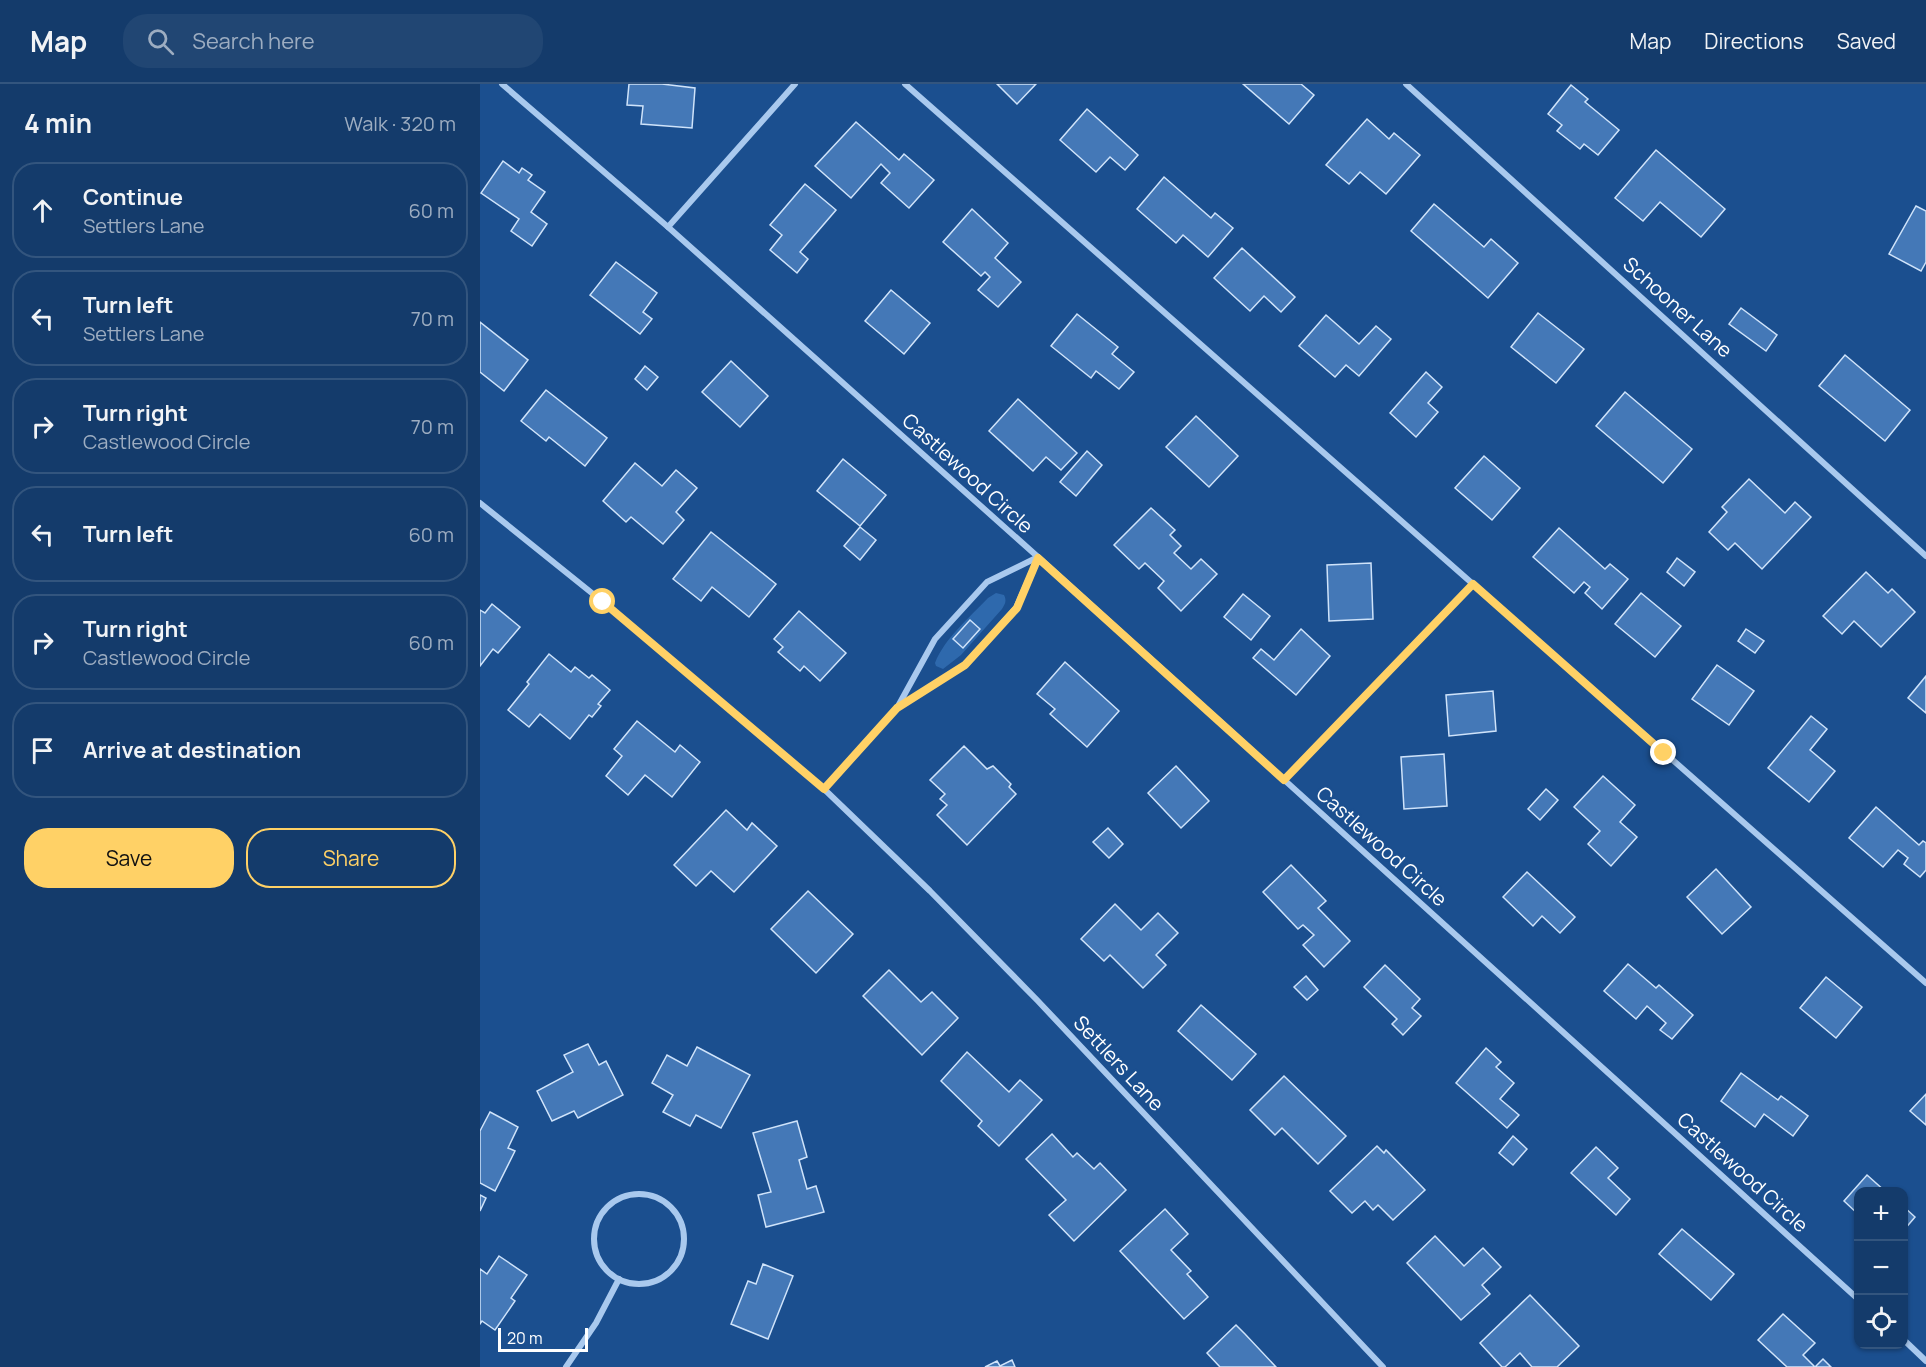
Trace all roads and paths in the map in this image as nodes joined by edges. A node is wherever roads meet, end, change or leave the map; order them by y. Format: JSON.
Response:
{"nodes":[{"id":1,"x":502,"y":84,"type":"edge"},
{"id":2,"x":795,"y":84,"type":"edge"},
{"id":3,"x":905,"y":84,"type":"edge"},
{"id":4,"x":1406,"y":84,"type":"edge"},
{"id":5,"x":668,"y":227,"type":"junction"},
{"id":6,"x":480,"y":503,"type":"edge"},
{"id":7,"x":1926,"y":556,"type":"edge"},
{"id":8,"x":1038,"y":558,"type":"junction"},
{"id":9,"x":1473,"y":584,"type":"junction"},
{"id":10,"x":897,"y":708,"type":"junction"},
{"id":11,"x":1284,"y":780,"type":"junction"},
{"id":12,"x":824,"y":789,"type":"junction"},
{"id":13,"x":1926,"y":983,"type":"edge"},
{"id":14,"x":619,"y":1279,"type":"junction"},
{"id":15,"x":1854,"y":1295,"type":"edge"},
{"id":16,"x":1908,"y":1344,"type":"edge"},
{"id":17,"x":1926,"y":1360,"type":"edge"},
{"id":18,"x":566,"y":1367,"type":"edge"},
{"id":19,"x":1383,"y":1367,"type":"edge"}],
"edges":[{"from":1,"to":5,"type":"street","name":"Castlewood Circle"},
{"from":2,"to":5,"type":"street"},
{"from":3,"to":9,"type":"street"},
{"from":4,"to":7,"type":"street","name":"Schooner Lane"},
{"from":5,"to":8,"type":"street","name":"Castlewood Circle"},
{"from":6,"to":12,"type":"street","name":"Settlers Lane"},
{"from":8,"to":10,"type":"street"},
{"from":8,"to":10,"type":"street"},
{"from":8,"to":11,"type":"street","name":"Castlewood Circle"},
{"from":9,"to":11,"type":"street"},
{"from":9,"to":13,"type":"street"},
{"from":10,"to":12,"type":"street"},
{"from":11,"to":15,"type":"street","name":"Castlewood Circle"},
{"from":12,"to":19,"type":"street","name":"Settlers Lane"},
{"from":14,"to":14,"type":"street"},
{"from":14,"to":18,"type":"street"},
{"from":16,"to":17,"type":"street"}]}
